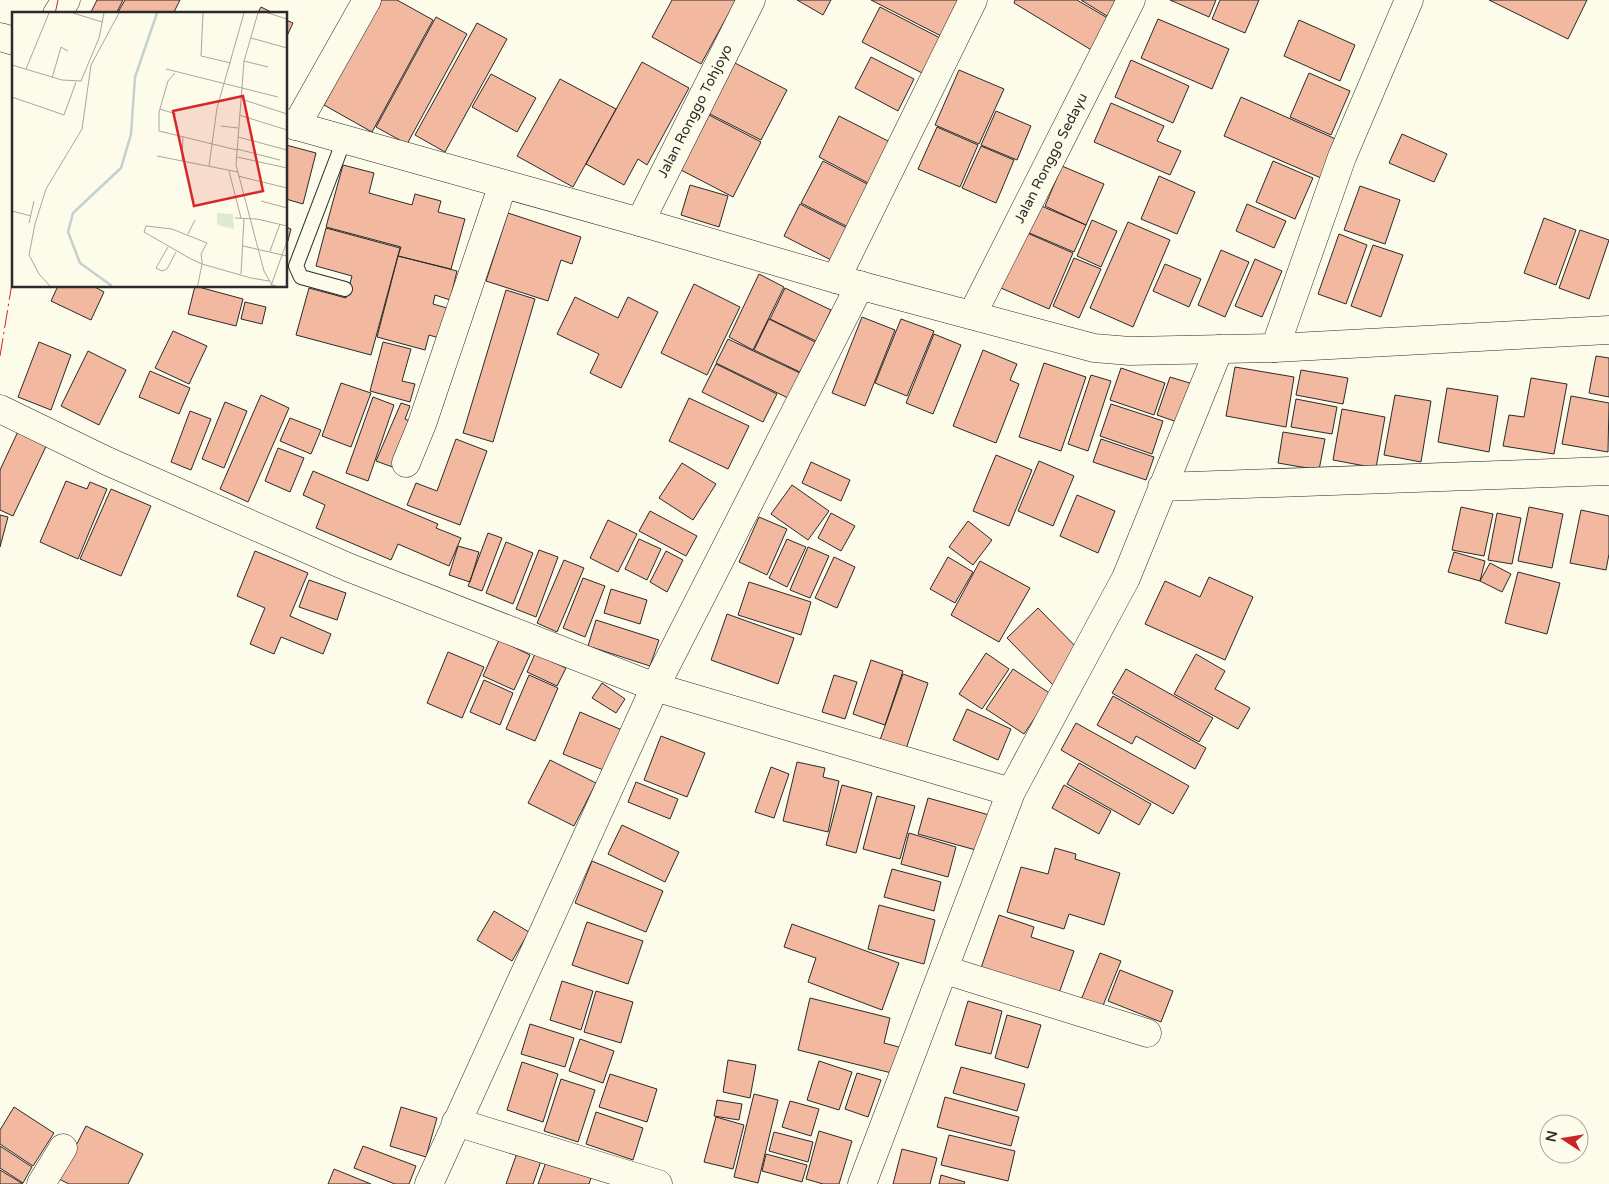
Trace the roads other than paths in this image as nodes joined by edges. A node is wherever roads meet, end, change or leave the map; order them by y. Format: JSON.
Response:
{"nodes":[{"id":1,"x":66,"y":0,"type":"edge"},
{"id":2,"x":367,"y":0,"type":"edge"},
{"id":3,"x":751,"y":0,"type":"edge"},
{"id":4,"x":972,"y":0,"type":"edge"},
{"id":5,"x":1131,"y":0,"type":"edge"},
{"id":6,"x":1409,"y":0,"type":"edge"},
{"id":7,"x":58,"y":12,"type":"edge"},
{"id":8,"x":291,"y":125,"type":"edge"},
{"id":9,"x":344,"y":140,"type":"junction"},
{"id":10,"x":503,"y":184,"type":"junction"},
{"id":11,"x":640,"y":222,"type":"junction"},
{"id":12,"x":848,"y":282,"type":"junction"},
{"id":13,"x":345,"y":289,"type":"dead end"},
{"id":14,"x":972,"y":315,"type":"junction"},
{"id":15,"x":1609,"y":330,"type":"edge"},
{"id":16,"x":1275,"y":348,"type":"junction"},
{"id":17,"x":1219,"y":349,"type":"junction"},
{"id":18,"x":0,"y":409,"type":"edge"},
{"id":19,"x":406,"y":463,"type":"dead end"},
{"id":20,"x":1609,"y":472,"type":"edge"},
{"id":21,"x":1162,"y":487,"type":"junction"},
{"id":22,"x":655,"y":688,"type":"junction"},
{"id":23,"x":1011,"y":792,"type":"junction"},
{"id":24,"x":945,"y":970,"type":"junction"},
{"id":25,"x":1148,"y":1033,"type":"dead end"},
{"id":26,"x":456,"y":1122,"type":"junction"},
{"id":27,"x":63,"y":1148,"type":"dead end"},
{"id":28,"x":41,"y":1184,"type":"edge"},
{"id":29,"x":429,"y":1184,"type":"edge"},
{"id":30,"x":658,"y":1184,"type":"edge"},
{"id":31,"x":862,"y":1184,"type":"edge"}],
"edges":[{"from":1,"to":7,"type":"street"},
{"from":2,"to":8,"type":"street"},
{"from":3,"to":11,"type":"street","name":"Jalan Ronggo Tohjoyo"},
{"from":4,"to":12,"type":"street"},
{"from":5,"to":14,"type":"street","name":"Jalan Ronggo Sedayu"},
{"from":6,"to":16,"type":"street"},
{"from":8,"to":9,"type":"street"},
{"from":9,"to":10,"type":"street"},
{"from":9,"to":13,"type":"lane"},
{"from":10,"to":11,"type":"street"},
{"from":10,"to":19,"type":"street"},
{"from":11,"to":12,"type":"street"},
{"from":12,"to":14,"type":"street"},
{"from":12,"to":22,"type":"street"},
{"from":14,"to":17,"type":"street"},
{"from":15,"to":16,"type":"street"},
{"from":16,"to":17,"type":"street"},
{"from":17,"to":21,"type":"street"},
{"from":18,"to":22,"type":"street"},
{"from":20,"to":21,"type":"street"},
{"from":21,"to":23,"type":"street"},
{"from":22,"to":23,"type":"street"},
{"from":22,"to":26,"type":"street"},
{"from":23,"to":24,"type":"street"},
{"from":24,"to":25,"type":"street"},
{"from":24,"to":31,"type":"street"},
{"from":26,"to":29,"type":"street"},
{"from":26,"to":30,"type":"street"},
{"from":27,"to":28,"type":"street"}]}
